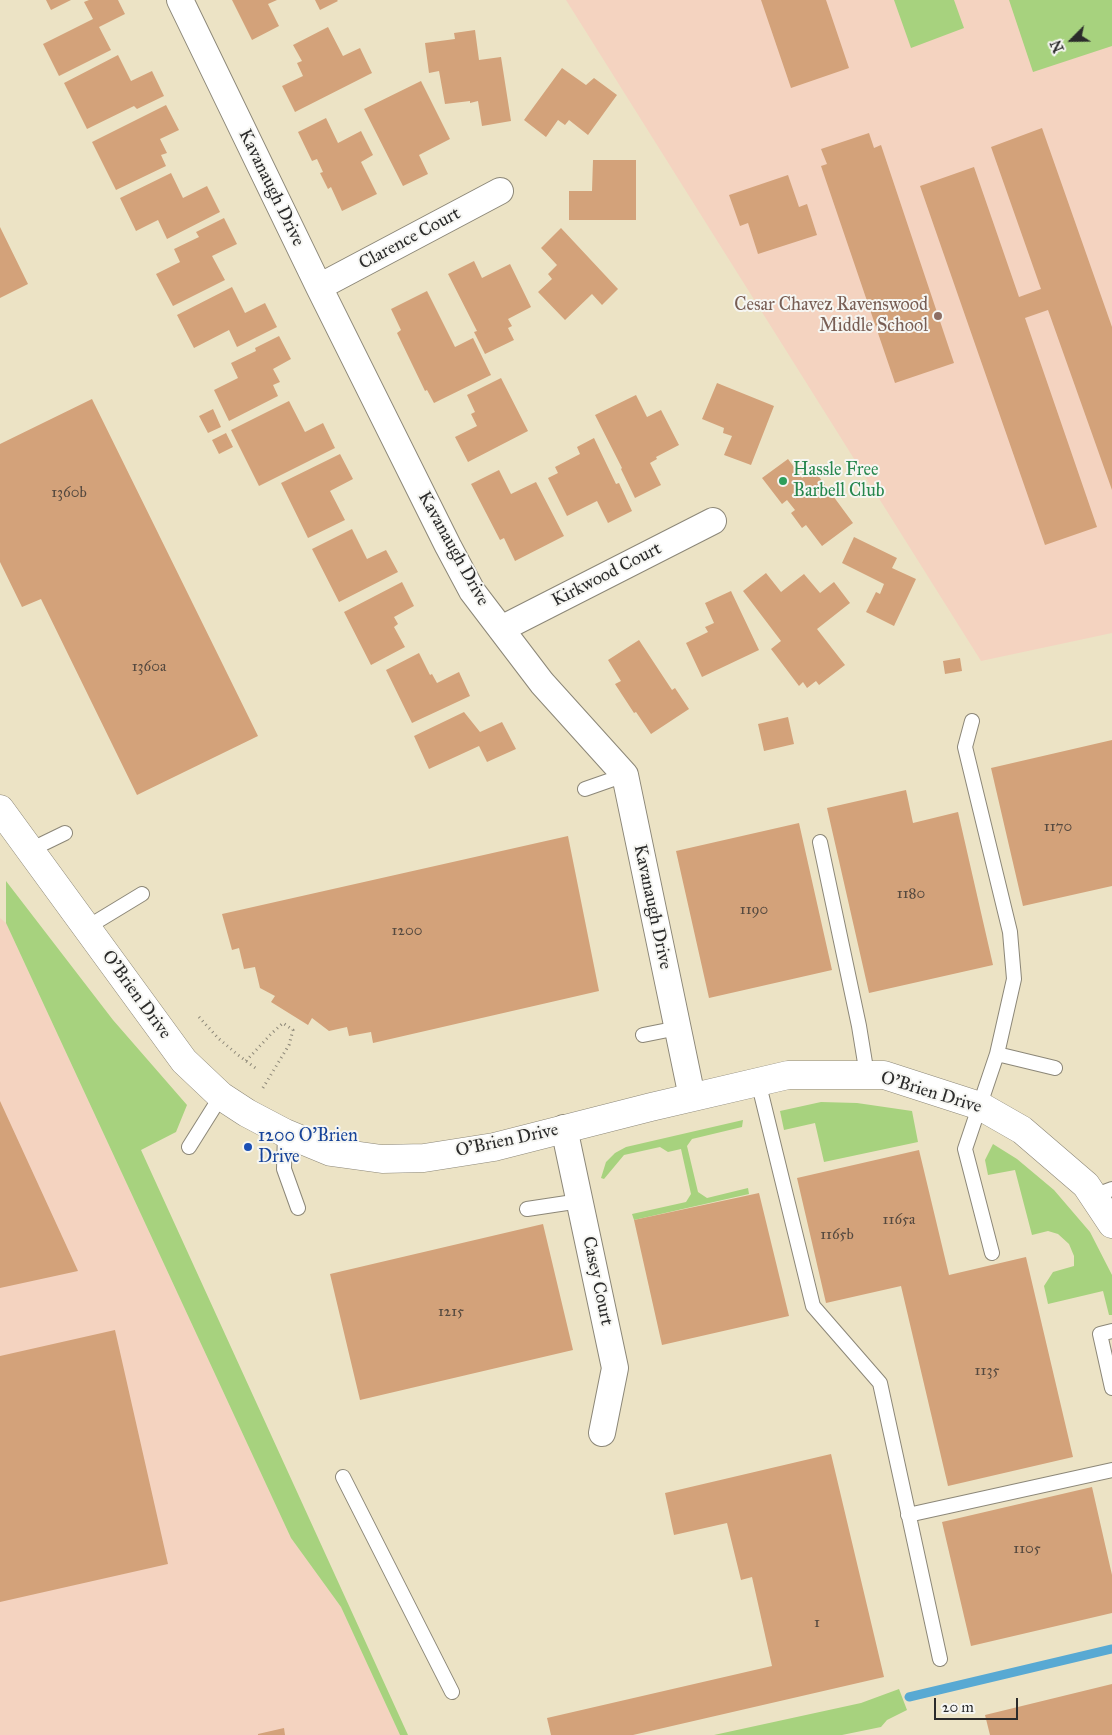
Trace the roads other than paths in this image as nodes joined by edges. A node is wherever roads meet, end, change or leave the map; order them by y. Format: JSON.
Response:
{"nodes":[{"id":1,"x":180,"y":0,"type":"edge"},
{"id":2,"x":500,"y":191,"type":"dead end"},
{"id":3,"x":319,"y":288,"type":"junction"},
{"id":4,"x":713,"y":521,"type":"dead end"},
{"id":5,"x":501,"y":630,"type":"junction"},
{"id":6,"x":972,"y":721,"type":"dead end"},
{"id":7,"x":625,"y":775,"type":"junction"},
{"id":8,"x":585,"y":789,"type":"dead end"},
{"id":9,"x":0,"y":810,"type":"edge"},
{"id":10,"x":65,"y":832,"type":"dead end"},
{"id":11,"x":820,"y":842,"type":"dead end"},
{"id":12,"x":30,"y":850,"type":"junction"},
{"id":13,"x":142,"y":894,"type":"dead end"},
{"id":14,"x":86,"y":928,"type":"junction"},
{"id":15,"x":678,"y":1028,"type":"junction"},
{"id":16,"x":643,"y":1035,"type":"dead end"},
{"id":17,"x":997,"y":1054,"type":"junction"},
{"id":18,"x":1055,"y":1068,"type":"dead end"},
{"id":19,"x":867,"y":1075,"type":"junction"},
{"id":20,"x":758,"y":1082,"type":"junction"},
{"id":21,"x":221,"y":1096,"type":"junction"},
{"id":22,"x":692,"y":1097,"type":"junction"},
{"id":23,"x":980,"y":1106,"type":"junction"},
{"id":24,"x":564,"y":1128,"type":"junction"},
{"id":25,"x":285,"y":1133,"type":"junction"},
{"id":26,"x":189,"y":1147,"type":"dead end"},
{"id":27,"x":1103,"y":1192,"type":"edge"},
{"id":28,"x":580,"y":1200,"type":"junction"},
{"id":29,"x":298,"y":1208,"type":"dead end"},
{"id":30,"x":528,"y":1210,"type":"dead end"},
{"id":31,"x":1112,"y":1224,"type":"edge"},
{"id":32,"x":992,"y":1253,"type":"dead end"},
{"id":33,"x":1112,"y":1331,"type":"edge"},
{"id":34,"x":1112,"y":1388,"type":"edge"},
{"id":35,"x":602,"y":1433,"type":"dead end"},
{"id":36,"x":1112,"y":1470,"type":"edge"},
{"id":37,"x":343,"y":1477,"type":"dead end"},
{"id":38,"x":908,"y":1515,"type":"junction"},
{"id":39,"x":940,"y":1659,"type":"dead end"},
{"id":40,"x":452,"y":1692,"type":"dead end"}],
"edges":[{"from":1,"to":3,"type":"street","name":"Kavanaugh Drive"},
{"from":2,"to":3,"type":"street","name":"Clarence Court"},
{"from":3,"to":5,"type":"street","name":"Kavanaugh Drive"},
{"from":4,"to":5,"type":"street","name":"Kirkwood Court"},
{"from":5,"to":7,"type":"street","name":"Kavanaugh Drive"},
{"from":6,"to":17,"type":"lane"},
{"from":7,"to":8,"type":"lane"},
{"from":7,"to":15,"type":"street","name":"Kavanaugh Drive"},
{"from":9,"to":12,"type":"street","name":"O'Brien Drive"},
{"from":10,"to":12,"type":"lane"},
{"from":11,"to":19,"type":"lane"},
{"from":12,"to":14,"type":"street","name":"O'Brien Drive"},
{"from":13,"to":14,"type":"lane"},
{"from":14,"to":21,"type":"street","name":"O'Brien Drive"},
{"from":15,"to":16,"type":"lane"},
{"from":15,"to":22,"type":"street","name":"Kavanaugh Drive"},
{"from":17,"to":18,"type":"lane"},
{"from":17,"to":23,"type":"lane"},
{"from":19,"to":20,"type":"street","name":"O'Brien Drive"},
{"from":19,"to":23,"type":"street","name":"O'Brien Drive"},
{"from":20,"to":22,"type":"street","name":"O'Brien Drive"},
{"from":20,"to":38,"type":"lane"},
{"from":21,"to":25,"type":"street","name":"O'Brien Drive"},
{"from":21,"to":26,"type":"lane"},
{"from":22,"to":24,"type":"street","name":"O'Brien Drive"},
{"from":23,"to":27,"type":"street","name":"O'Brien Drive"},
{"from":23,"to":32,"type":"lane"},
{"from":24,"to":25,"type":"street","name":"O'Brien Drive"},
{"from":24,"to":28,"type":"street","name":"Casey Court"},
{"from":25,"to":29,"type":"lane"},
{"from":27,"to":31,"type":"street","name":"O'Brien Drive"},
{"from":28,"to":30,"type":"lane"},
{"from":28,"to":35,"type":"street","name":"Casey Court"},
{"from":33,"to":34,"type":"lane"},
{"from":36,"to":38,"type":"lane"},
{"from":37,"to":40,"type":"lane"},
{"from":38,"to":39,"type":"lane"}]}
